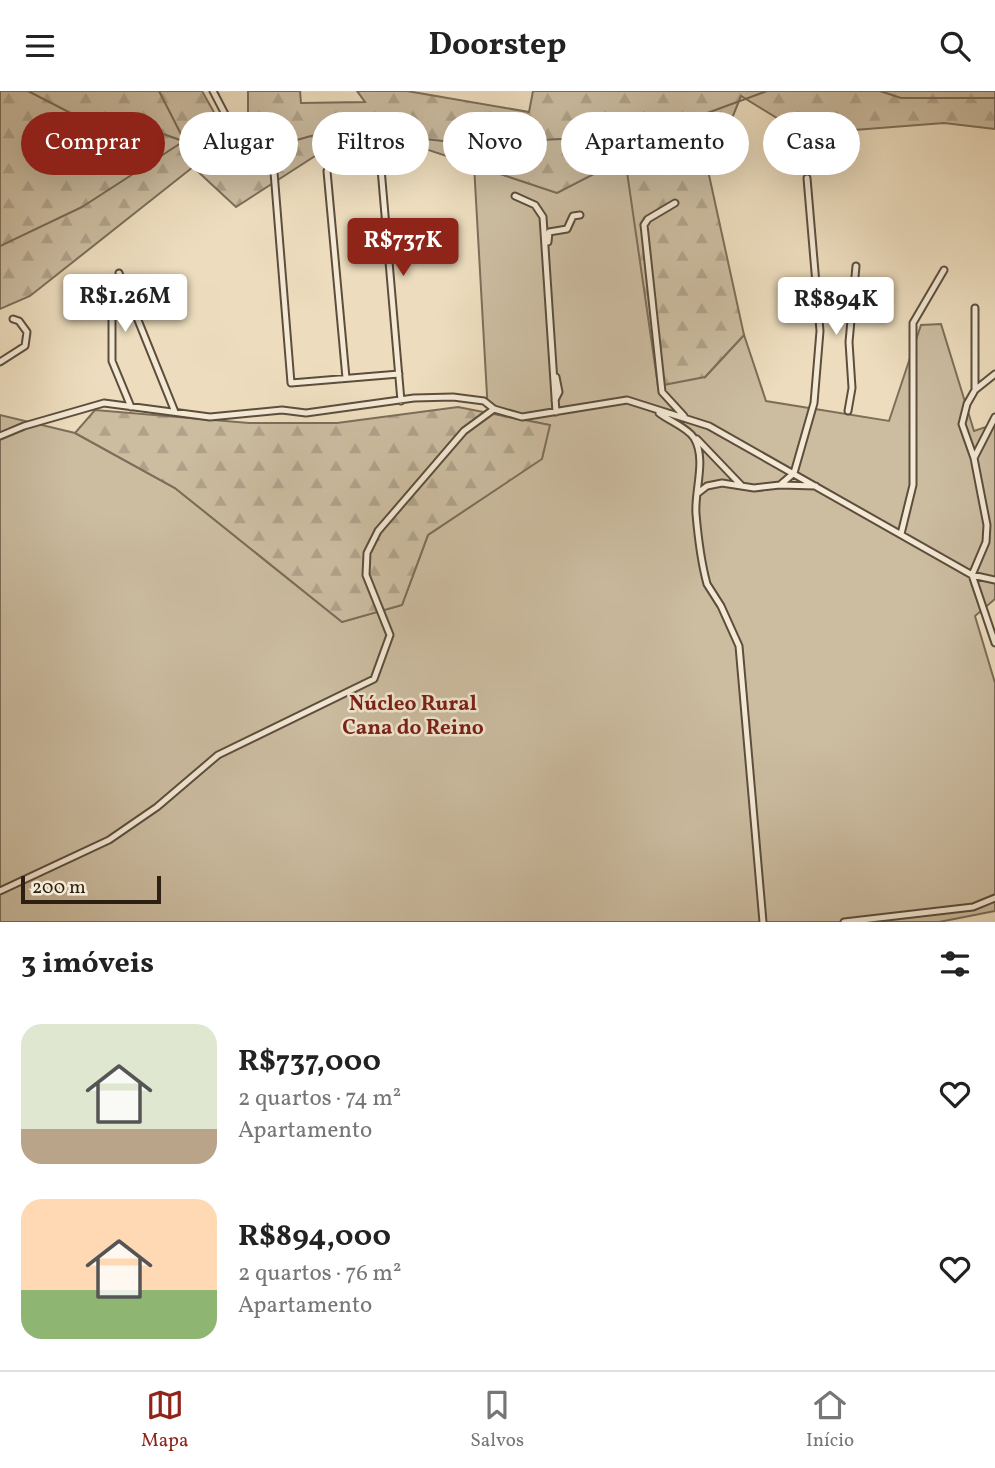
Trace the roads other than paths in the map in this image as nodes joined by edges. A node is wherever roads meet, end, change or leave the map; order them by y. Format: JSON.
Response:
{"nodes":[{"id":1,"x":213,"y":91,"type":"edge"},
{"id":2,"x":224,"y":112,"type":"edge"},
{"id":3,"x":274,"y":175,"type":"edge"},
{"id":4,"x":327,"y":175,"type":"edge"},
{"id":5,"x":382,"y":175,"type":"edge"},
{"id":6,"x":807,"y":178,"type":"dead end"},
{"id":7,"x":515,"y":196,"type":"dead end"},
{"id":8,"x":675,"y":203,"type":"dead end"},
{"id":9,"x":580,"y":215,"type":"dead end"},
{"id":10,"x":856,"y":266,"type":"dead end"},
{"id":11,"x":944,"y":270,"type":"dead end"},
{"id":12,"x":119,"y":273,"type":"dead end"},
{"id":13,"x":86,"y":279,"type":"dead end"},
{"id":14,"x":975,"y":308,"type":"dead end"},
{"id":15,"x":13,"y":319,"type":"dead end"},
{"id":16,"x":0,"y":362,"type":"edge"},
{"id":17,"x":399,"y":374,"type":"junction"},
{"id":18,"x":995,"y":374,"type":"edge"},
{"id":19,"x":346,"y":378,"type":"junction"},
{"id":20,"x":975,"y":390,"type":"junction"},
{"id":21,"x":555,"y":400,"type":"junction"},
{"id":22,"x":401,"y":401,"type":"junction"},
{"id":23,"x":131,"y":407,"type":"junction"},
{"id":24,"x":494,"y":409,"type":"junction"},
{"id":25,"x":655,"y":411,"type":"junction"},
{"id":26,"x":848,"y":411,"type":"dead end"},
{"id":27,"x":175,"y":412,"type":"junction"},
{"id":28,"x":556,"y":412,"type":"junction"},
{"id":29,"x":995,"y":417,"type":"edge"},
{"id":30,"x":687,"y":418,"type":"junction"},
{"id":31,"x":692,"y":435,"type":"junction"},
{"id":32,"x":0,"y":436,"type":"edge"},
{"id":33,"x":974,"y":458,"type":"junction"},
{"id":34,"x":794,"y":473,"type":"junction"},
{"id":35,"x":741,"y":485,"type":"junction"},
{"id":36,"x":780,"y":485,"type":"junction"},
{"id":37,"x":818,"y":486,"type":"junction"},
{"id":38,"x":697,"y":494,"type":"junction"},
{"id":39,"x":901,"y":534,"type":"junction"},
{"id":40,"x":972,"y":575,"type":"junction"},
{"id":41,"x":995,"y":580,"type":"edge"},
{"id":42,"x":995,"y":643,"type":"edge"},
{"id":43,"x":0,"y":891,"type":"edge"},
{"id":44,"x":995,"y":898,"type":"edge"},
{"id":45,"x":763,"y":922,"type":"edge"},
{"id":46,"x":844,"y":922,"type":"edge"}],
"edges":[{"from":1,"to":2,"type":"street"},
{"from":3,"to":19,"type":"street"},
{"from":4,"to":19,"type":"street"},
{"from":5,"to":17,"type":"street"},
{"from":6,"to":34,"type":"street"},
{"from":7,"to":21,"type":"street"},
{"from":8,"to":30,"type":"street"},
{"from":9,"to":21,"type":"street"},
{"from":10,"to":26,"type":"street"},
{"from":11,"to":39,"type":"street"},
{"from":12,"to":27,"type":"street"},
{"from":13,"to":23,"type":"street"},
{"from":14,"to":20,"type":"street"},
{"from":15,"to":16,"type":"street"},
{"from":17,"to":19,"type":"street"},
{"from":17,"to":22,"type":"street"},
{"from":18,"to":20,"type":"street"},
{"from":20,"to":33,"type":"street"},
{"from":21,"to":28,"type":"street"},
{"from":22,"to":24,"type":"street"},
{"from":22,"to":27,"type":"street"},
{"from":23,"to":27,"type":"street"},
{"from":23,"to":32,"type":"street"},
{"from":24,"to":28,"type":"street"},
{"from":24,"to":43,"type":"street"},
{"from":25,"to":28,"type":"street"},
{"from":25,"to":30,"type":"street"},
{"from":25,"to":31,"type":"street"},
{"from":29,"to":33,"type":"street"},
{"from":30,"to":34,"type":"street"},
{"from":31,"to":35,"type":"street"},
{"from":31,"to":38,"type":"street"},
{"from":33,"to":40,"type":"street"},
{"from":34,"to":36,"type":"street"},
{"from":34,"to":37,"type":"street"},
{"from":35,"to":36,"type":"street"},
{"from":35,"to":38,"type":"street"},
{"from":36,"to":37,"type":"street"},
{"from":37,"to":39,"type":"street"},
{"from":38,"to":45,"type":"street"},
{"from":39,"to":40,"type":"street"},
{"from":40,"to":41,"type":"street"},
{"from":40,"to":42,"type":"street"},
{"from":44,"to":46,"type":"street"}]}
